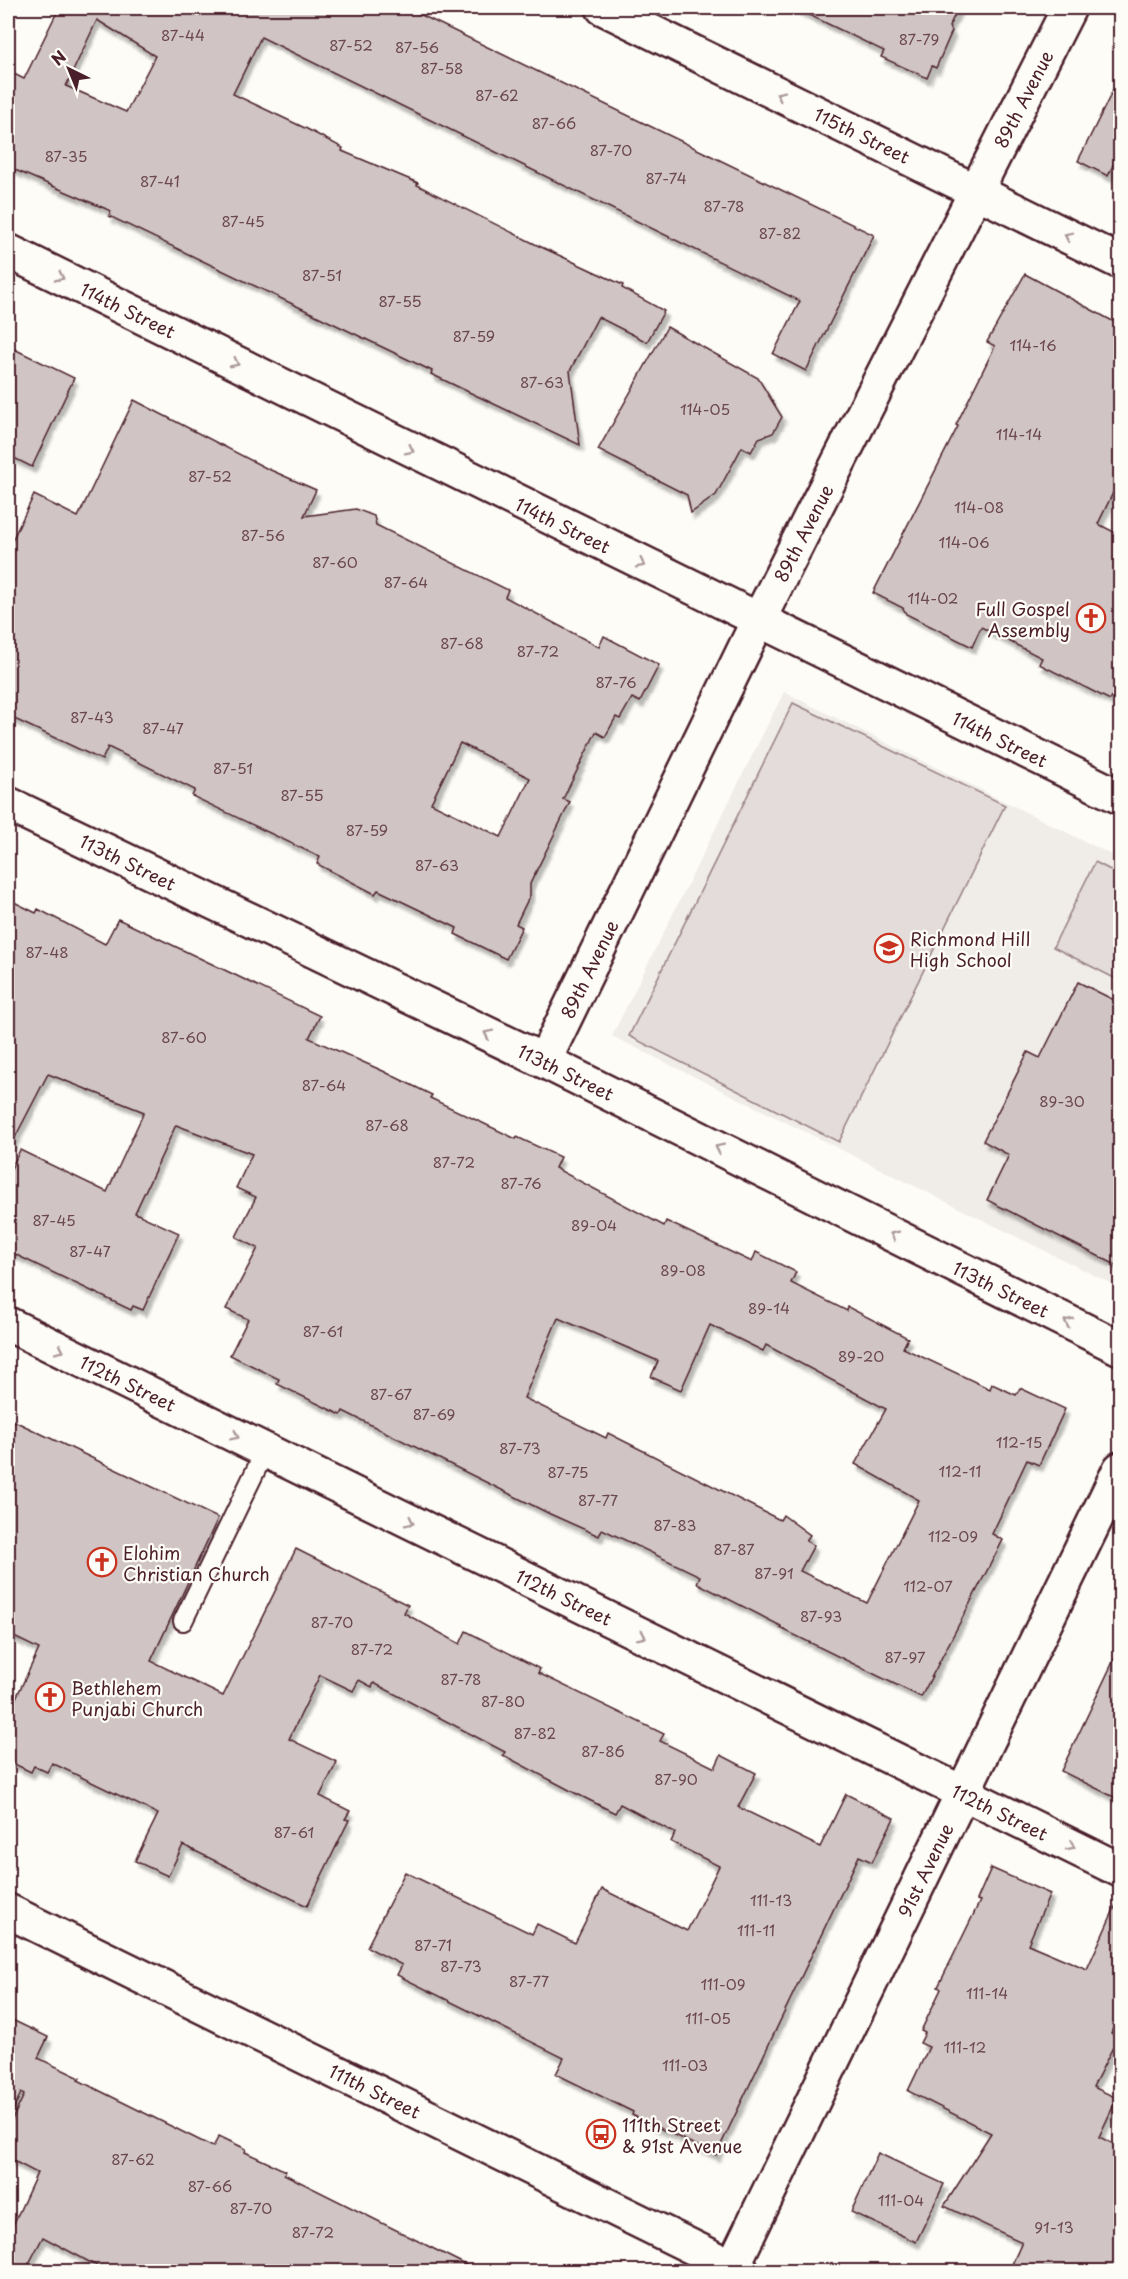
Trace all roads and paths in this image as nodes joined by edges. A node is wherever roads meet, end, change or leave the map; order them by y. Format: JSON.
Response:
{"nodes":[{"id":1,"x":603,"y":8,"type":"edge"},
{"id":2,"x":1069,"y":8,"type":"edge"},
{"id":3,"x":977,"y":192,"type":"junction"},
{"id":4,"x":8,"y":251,"type":"edge"},
{"id":5,"x":1120,"y":262,"type":"edge"},
{"id":6,"x":758,"y":621,"type":"junction"},
{"id":7,"x":1120,"y":797,"type":"edge"},
{"id":8,"x":8,"y":804,"type":"edge"},
{"id":9,"x":544,"y":1061,"type":"junction"},
{"id":10,"x":8,"y":1324,"type":"edge"},
{"id":11,"x":1120,"y":1348,"type":"edge"},
{"id":12,"x":265,"y":1450,"type":"junction"},
{"id":13,"x":1120,"y":1469,"type":"edge"},
{"id":14,"x":183,"y":1621,"type":"dead end"},
{"id":15,"x":962,"y":1793,"type":"junction"},
{"id":16,"x":1120,"y":1870,"type":"edge"},
{"id":17,"x":8,"y":1911,"type":"edge"},
{"id":18,"x":735,"y":2270,"type":"edge"}],
"edges":[{"from":3,"to":1,"type":"street","name":"115th Street","one_way":true},
{"from":2,"to":3,"type":"street","name":"89th Avenue"},
{"from":5,"to":3,"type":"street","name":"115th Street","one_way":true},
{"from":3,"to":6,"type":"street","name":"89th Avenue"},
{"from":4,"to":6,"type":"street","name":"114th Street","one_way":true},
{"from":6,"to":7,"type":"street","name":"114th Street"},
{"from":6,"to":9,"type":"street","name":"89th Avenue"},
{"from":9,"to":8,"type":"street","name":"113th Street","one_way":true},
{"from":11,"to":9,"type":"street","name":"113th Street","one_way":true},
{"from":10,"to":12,"type":"street","name":"112th Street","one_way":true},
{"from":12,"to":14,"type":"lane"},
{"from":12,"to":15,"type":"street","name":"112th Street","one_way":true},
{"from":13,"to":15,"type":"street","name":"91st Avenue"},
{"from":15,"to":16,"type":"street","name":"112th Street","one_way":true},
{"from":15,"to":18,"type":"street","name":"91st Avenue"},
{"from":17,"to":18,"type":"street","name":"111th Street"}]}
